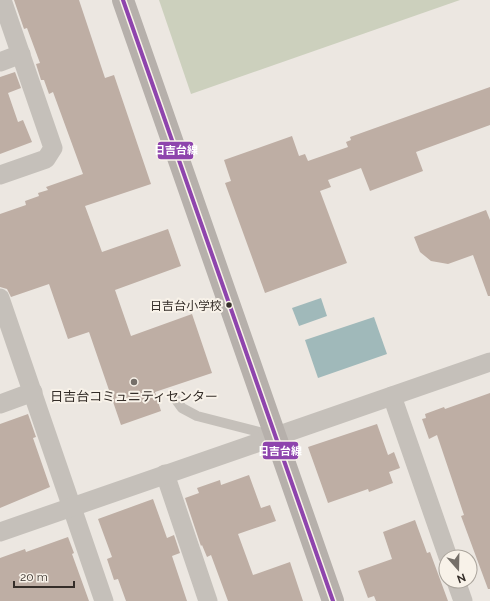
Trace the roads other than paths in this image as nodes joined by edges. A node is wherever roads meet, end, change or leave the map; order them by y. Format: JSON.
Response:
{"nodes":[{"id":1,"x":2,"y":0,"type":"edge"},
{"id":2,"x":123,"y":0,"type":"edge"},
{"id":3,"x":21,"y":54,"type":"junction"},
{"id":4,"x":0,"y":62,"type":"edge"},
{"id":5,"x":0,"y":175,"type":"edge"},
{"id":6,"x":0,"y":298,"type":"edge"},
{"id":7,"x":490,"y":362,"type":"edge"},
{"id":8,"x":33,"y":392,"type":"junction"},
{"id":9,"x":392,"y":396,"type":"junction"},
{"id":10,"x":174,"y":397,"type":"dead end"},
{"id":11,"x":0,"y":404,"type":"edge"},
{"id":12,"x":276,"y":436,"type":"junction"},
{"id":13,"x":165,"y":474,"type":"junction"},
{"id":14,"x":71,"y":507,"type":"junction"},
{"id":15,"x":0,"y":532,"type":"edge"},
{"id":16,"x":445,"y":549,"type":"edge"},
{"id":17,"x":459,"y":589,"type":"edge"},
{"id":18,"x":104,"y":601,"type":"edge"},
{"id":19,"x":208,"y":601,"type":"edge"},
{"id":20,"x":333,"y":601,"type":"edge"},
{"id":21,"x":463,"y":601,"type":"edge"}],
"edges":[{"from":1,"to":3,"type":"street"},
{"from":2,"to":12,"type":"street"},
{"from":3,"to":4,"type":"street"},
{"from":3,"to":5,"type":"street"},
{"from":6,"to":8,"type":"street"},
{"from":7,"to":9,"type":"street"},
{"from":8,"to":11,"type":"street"},
{"from":8,"to":14,"type":"street"},
{"from":9,"to":12,"type":"street"},
{"from":9,"to":16,"type":"street"},
{"from":10,"to":12,"type":"lane"},
{"from":12,"to":13,"type":"street"},
{"from":12,"to":20,"type":"street"},
{"from":13,"to":14,"type":"street"},
{"from":13,"to":19,"type":"street"},
{"from":14,"to":15,"type":"street"},
{"from":14,"to":18,"type":"street"},
{"from":17,"to":21,"type":"street"}]}
